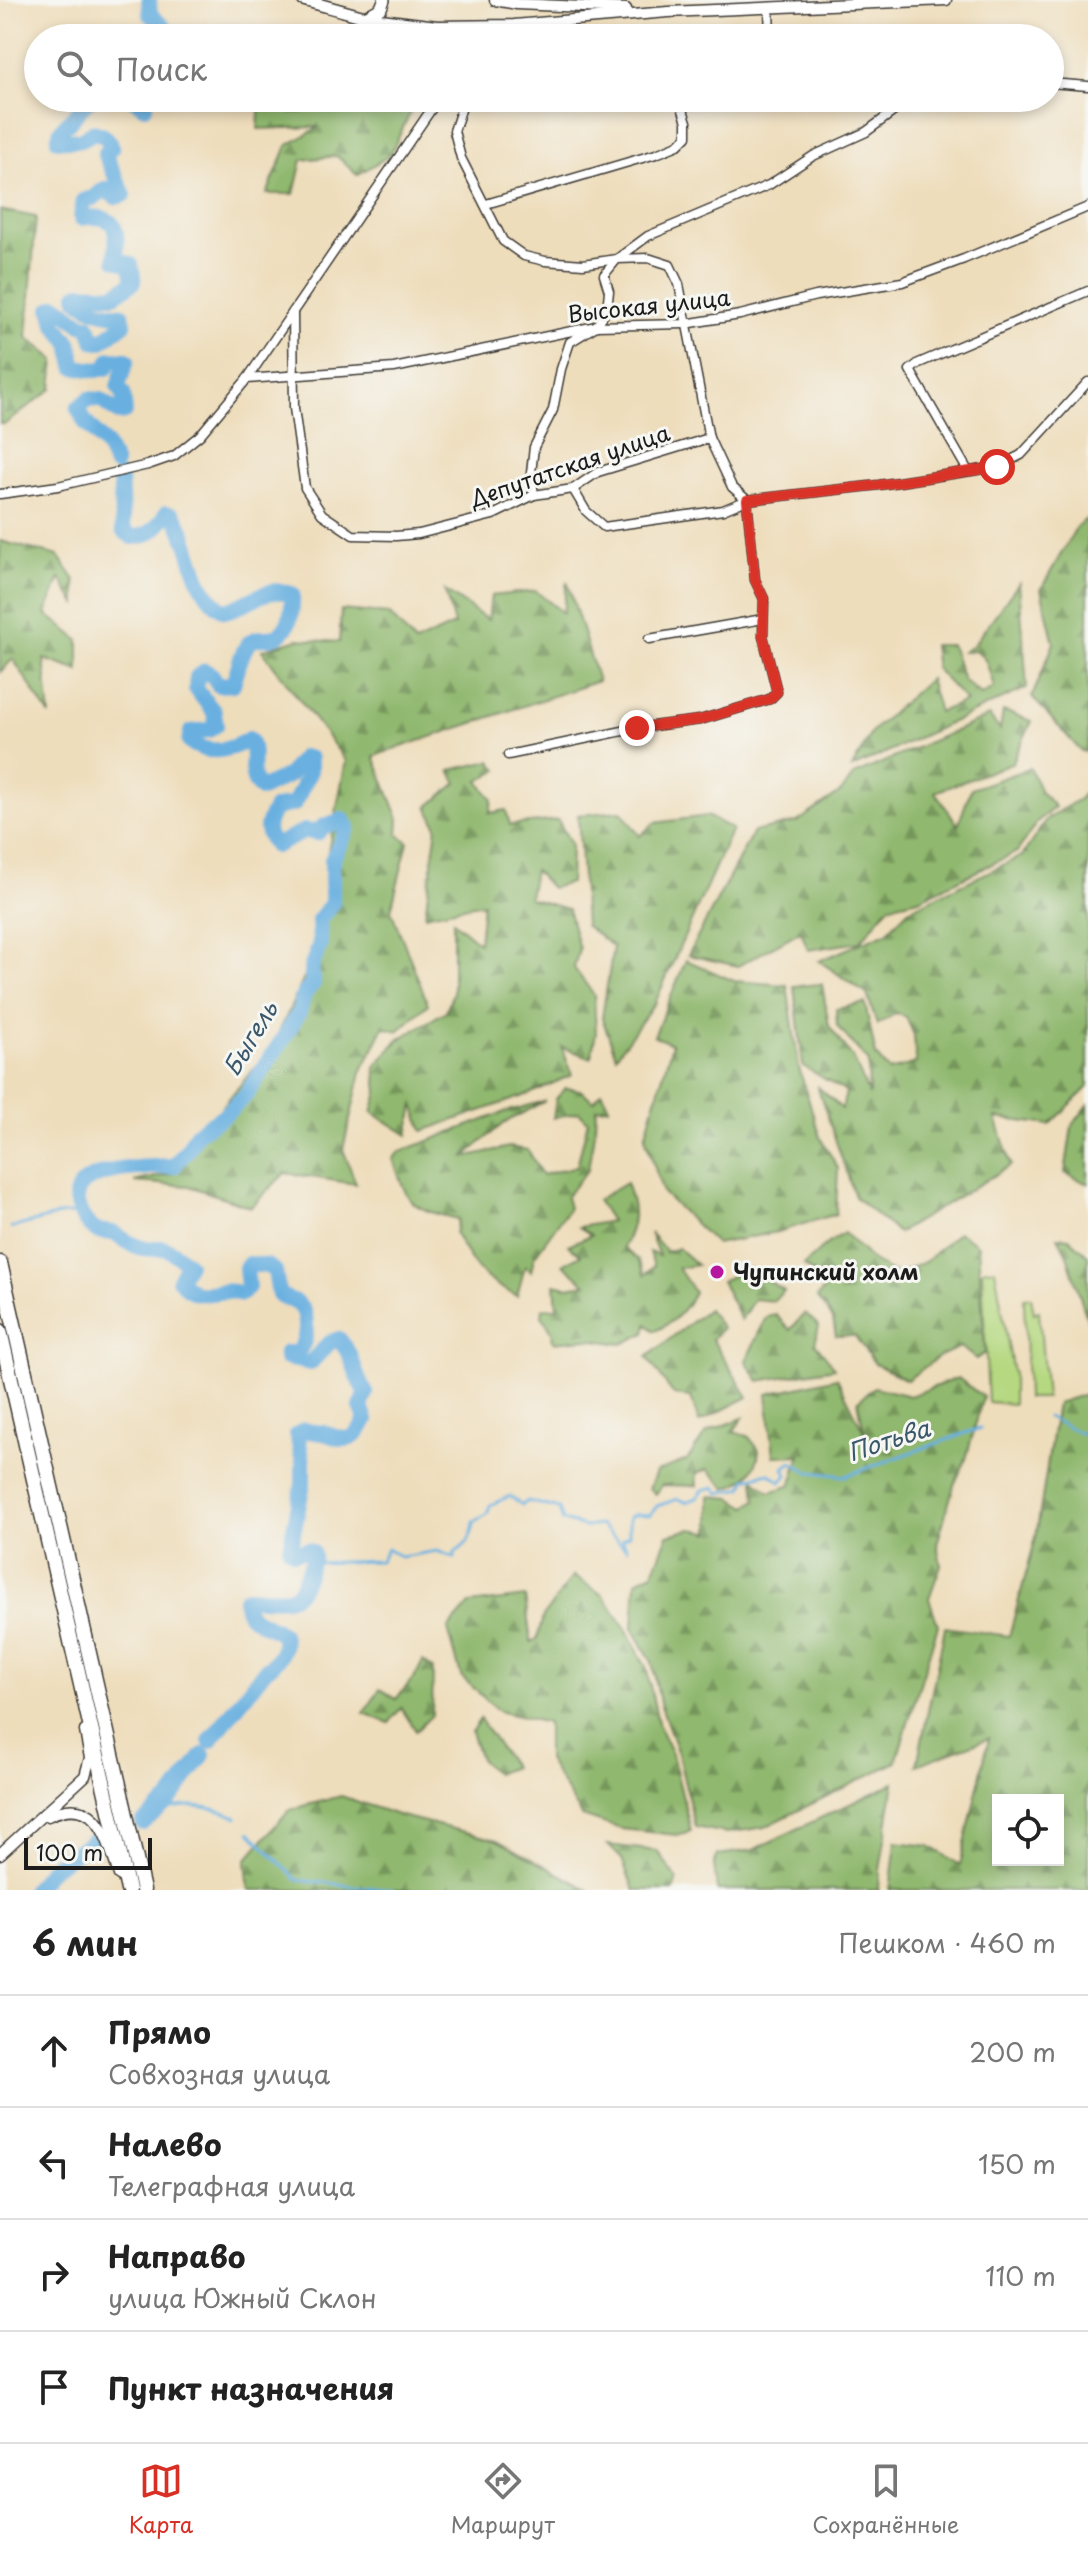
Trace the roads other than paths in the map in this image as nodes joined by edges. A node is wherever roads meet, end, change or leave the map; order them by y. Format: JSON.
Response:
{"nodes":[{"id":1,"x":303,"y":0,"type":"edge"},
{"id":2,"x":384,"y":0,"type":"edge"},
{"id":3,"x":495,"y":0,"type":"edge"},
{"id":4,"x":946,"y":0,"type":"edge"},
{"id":5,"x":769,"y":8,"type":"junction"},
{"id":6,"x":668,"y":12,"type":"junction"},
{"id":7,"x":365,"y":17,"type":"junction"},
{"id":8,"x":421,"y":24,"type":"edge"},
{"id":9,"x":526,"y":24,"type":"edge"},
{"id":10,"x":770,"y":24,"type":"edge"},
{"id":11,"x":1064,"y":84,"type":"edge"},
{"id":12,"x":1088,"y":86,"type":"edge"},
{"id":13,"x":429,"y":112,"type":"edge"},
{"id":14,"x":460,"y":112,"type":"edge"},
{"id":15,"x":684,"y":112,"type":"edge"},
{"id":16,"x":893,"y":112,"type":"edge"},
{"id":17,"x":486,"y":204,"type":"junction"},
{"id":18,"x":1088,"y":207,"type":"edge"},
{"id":19,"x":617,"y":259,"type":"junction"},
{"id":20,"x":583,"y":264,"type":"junction"},
{"id":21,"x":604,"y":275,"type":"junction"},
{"id":22,"x":1088,"y":291,"type":"edge"},
{"id":23,"x":293,"y":311,"type":"junction"},
{"id":24,"x":685,"y":324,"type":"junction"},
{"id":25,"x":596,"y":326,"type":"junction"},
{"id":26,"x":295,"y":376,"type":"junction"},
{"id":27,"x":247,"y":379,"type":"junction"},
{"id":28,"x":1088,"y":382,"type":"edge"},
{"id":29,"x":709,"y":438,"type":"junction"},
{"id":30,"x":968,"y":471,"type":"junction"},
{"id":31,"x":573,"y":489,"type":"junction"},
{"id":32,"x":0,"y":494,"type":"edge"},
{"id":33,"x":534,"y":495,"type":"junction"},
{"id":34,"x":747,"y":500,"type":"junction"},
{"id":35,"x":763,"y":619,"type":"junction"},
{"id":36,"x":649,"y":639,"type":"dead end"},
{"id":37,"x":508,"y":755,"type":"dead end"},
{"id":38,"x":0,"y":1263,"type":"edge"},
{"id":39,"x":0,"y":1331,"type":"edge"},
{"id":40,"x":81,"y":1686,"type":"junction"},
{"id":41,"x":35,"y":1822,"type":"junction"},
{"id":42,"x":0,"y":1854,"type":"edge"},
{"id":43,"x":126,"y":1890,"type":"edge"},
{"id":44,"x":143,"y":1890,"type":"edge"}],
"edges":[{"from":1,"to":7,"type":"main road"},
{"from":2,"to":7,"type":"main road"},
{"from":3,"to":6,"type":"street"},
{"from":4,"to":5,"type":"street"},
{"from":5,"to":6,"type":"street"},
{"from":5,"to":10,"type":"street"},
{"from":6,"to":9,"type":"street"},
{"from":7,"to":8,"type":"street"},
{"from":11,"to":12,"type":"street"},
{"from":13,"to":23,"type":"street"},
{"from":14,"to":17,"type":"street"},
{"from":15,"to":17,"type":"street"},
{"from":16,"to":19,"type":"street"},
{"from":17,"to":20,"type":"street"},
{"from":18,"to":24,"type":"street","name":"Высокая улица"},
{"from":19,"to":20,"type":"street"},
{"from":19,"to":21,"type":"street"},
{"from":19,"to":24,"type":"street"},
{"from":20,"to":21,"type":"street"},
{"from":21,"to":25,"type":"street"},
{"from":22,"to":30,"type":"street"},
{"from":23,"to":26,"type":"street","name":"Депутатская улица"},
{"from":23,"to":27,"type":"street"},
{"from":24,"to":25,"type":"street","name":"Высокая улица"},
{"from":24,"to":29,"type":"street"},
{"from":25,"to":26,"type":"street","name":"Высокая улица"},
{"from":25,"to":33,"type":"street"},
{"from":26,"to":27,"type":"street","name":"Высокая улица"},
{"from":26,"to":33,"type":"street","name":"Депутатская улица"},
{"from":27,"to":32,"type":"street"},
{"from":28,"to":30,"type":"street"},
{"from":29,"to":31,"type":"street","name":"Депутатская улица"},
{"from":29,"to":34,"type":"street"},
{"from":30,"to":34,"type":"street"},
{"from":31,"to":33,"type":"street","name":"Депутатская улица"},
{"from":31,"to":34,"type":"street"},
{"from":34,"to":35,"type":"street"},
{"from":35,"to":36,"type":"street"},
{"from":35,"to":37,"type":"street"},
{"from":38,"to":44,"type":"highway"},
{"from":39,"to":40,"type":"highway"},
{"from":40,"to":41,"type":"street"},
{"from":40,"to":43,"type":"highway"},
{"from":41,"to":42,"type":"street"},
{"from":41,"to":43,"type":"street"}]}
